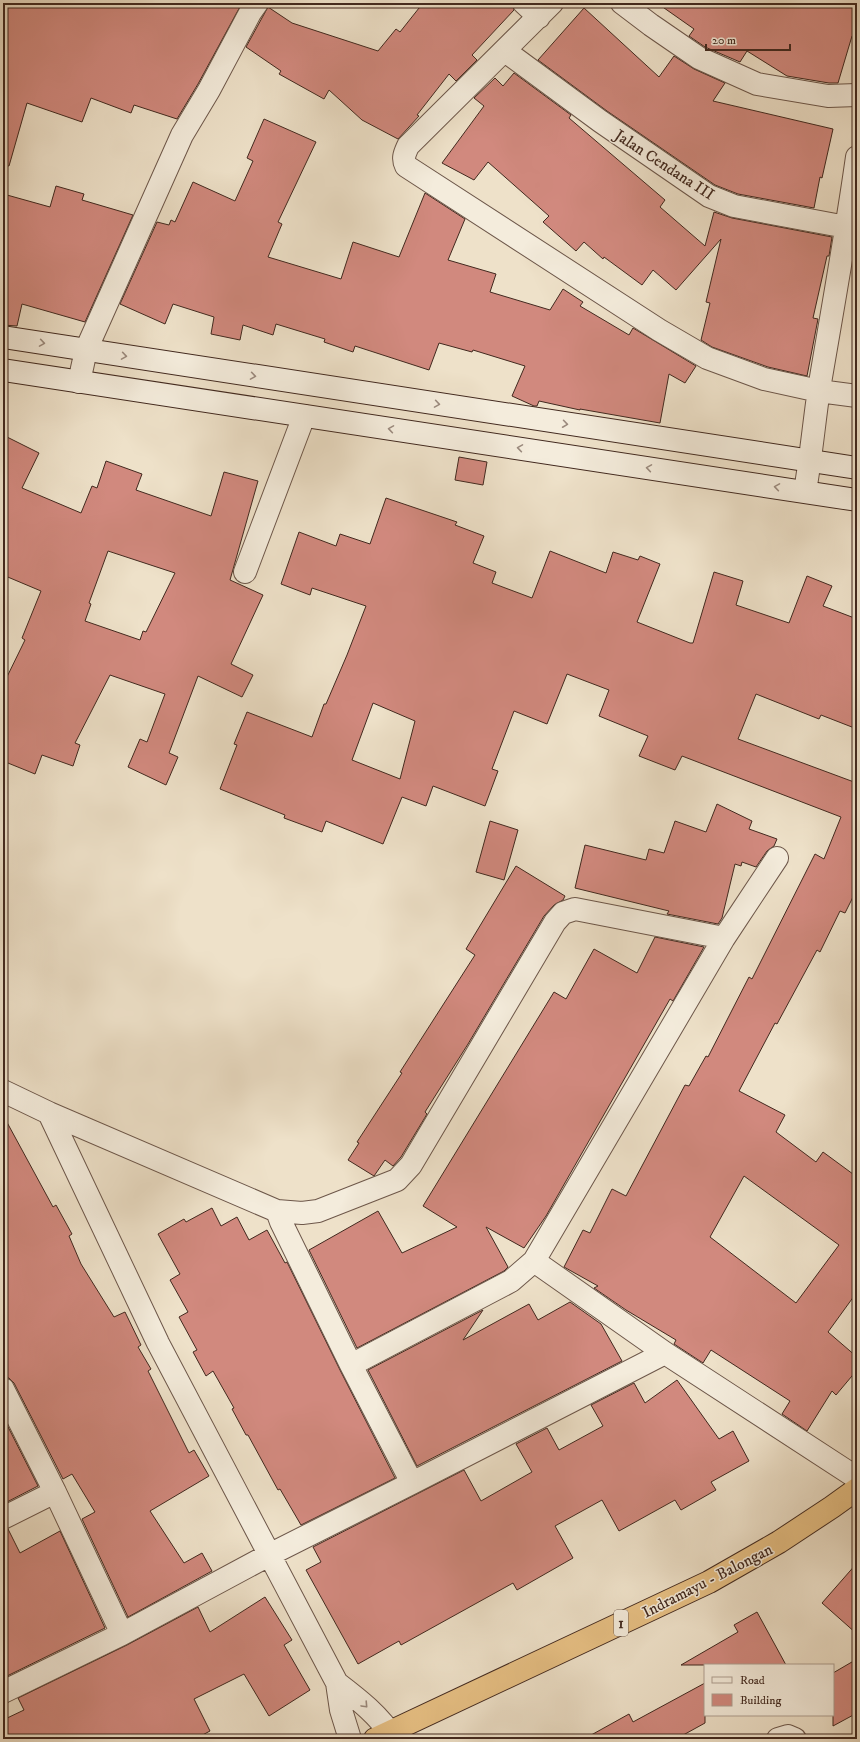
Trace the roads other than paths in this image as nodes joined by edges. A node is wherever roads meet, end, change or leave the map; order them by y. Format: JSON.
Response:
{"nodes":[{"id":1,"x":257,"y":3,"type":"edge"},
{"id":2,"x":622,"y":3,"type":"edge"},
{"id":3,"x":538,"y":8,"type":"edge"},
{"id":4,"x":505,"y":51,"type":"junction"},
{"id":5,"x":857,"y":95,"type":"edge"},
{"id":6,"x":857,"y":157,"type":"edge"},
{"id":7,"x":852,"y":228,"type":"edge"},
{"id":8,"x":3,"y":337,"type":"edge"},
{"id":9,"x":86,"y":350,"type":"junction"},
{"id":10,"x":3,"y":370,"type":"edge"},
{"id":11,"x":79,"y":382,"type":"junction"},
{"id":12,"x":857,"y":396,"type":"edge"},
{"id":13,"x":818,"y":400,"type":"junction"},
{"id":14,"x":304,"y":416,"type":"junction"},
{"id":15,"x":810,"y":460,"type":"junction"},
{"id":16,"x":857,"y":468,"type":"edge"},
{"id":17,"x":804,"y":491,"type":"junction"},
{"id":18,"x":857,"y":500,"type":"edge"},
{"id":19,"x":245,"y":572,"type":"dead end"},
{"id":20,"x":777,"y":858,"type":"dead end"},
{"id":21,"x":724,"y":938,"type":"junction"},
{"id":22,"x":3,"y":1092,"type":"edge"},
{"id":23,"x":49,"y":1113,"type":"junction"},
{"id":24,"x":278,"y":1211,"type":"junction"},
{"id":25,"x":534,"y":1261,"type":"junction"},
{"id":26,"x":665,"y":1353,"type":"junction"},
{"id":27,"x":351,"y":1365,"type":"junction"},
{"id":28,"x":3,"y":1389,"type":"edge"},
{"id":29,"x":857,"y":1478,"type":"edge"},
{"id":30,"x":412,"y":1483,"type":"junction"},
{"id":31,"x":857,"y":1489,"type":"edge"},
{"id":32,"x":55,"y":1492,"type":"junction"},
{"id":33,"x":3,"y":1518,"type":"edge"},
{"id":34,"x":269,"y":1555,"type":"junction"},
{"id":35,"x":122,"y":1634,"type":"junction"},
{"id":36,"x":337,"y":1684,"type":"junction"},
{"id":37,"x":3,"y":1692,"type":"edge"},
{"id":38,"x":386,"y":1737,"type":"edge"},
{"id":39,"x":350,"y":1739,"type":"edge"},
{"id":40,"x":778,"y":1739,"type":"edge"},
{"id":41,"x":795,"y":1739,"type":"edge"}],
"edges":[{"from":1,"to":9,"type":"street"},
{"from":2,"to":5,"type":"street"},
{"from":3,"to":4,"type":"street"},
{"from":4,"to":7,"type":"street","name":"Jalan Cendana III"},
{"from":4,"to":13,"type":"street"},
{"from":6,"to":7,"type":"street"},
{"from":7,"to":13,"type":"street"},
{"from":8,"to":9,"type":"street","one_way":true},
{"from":9,"to":11,"type":"street"},
{"from":9,"to":15,"type":"street","one_way":true},
{"from":10,"to":11,"type":"street"},
{"from":11,"to":14,"type":"street"},
{"from":12,"to":13,"type":"street"},
{"from":13,"to":15,"type":"street"},
{"from":17,"to":14,"type":"street","one_way":true},
{"from":14,"to":19,"type":"street"},
{"from":15,"to":16,"type":"street"},
{"from":15,"to":17,"type":"street"},
{"from":17,"to":18,"type":"street"},
{"from":20,"to":21,"type":"street"},
{"from":21,"to":24,"type":"street"},
{"from":21,"to":25,"type":"street"},
{"from":22,"to":23,"type":"street"},
{"from":23,"to":24,"type":"street"},
{"from":23,"to":34,"type":"street"},
{"from":24,"to":27,"type":"street"},
{"from":25,"to":26,"type":"street"},
{"from":25,"to":27,"type":"street"},
{"from":26,"to":29,"type":"street"},
{"from":26,"to":30,"type":"street"},
{"from":27,"to":30,"type":"street"},
{"from":28,"to":32,"type":"street"},
{"from":30,"to":34,"type":"street"},
{"from":31,"to":38,"type":"highway","name":"Indramayu - Balongan","number":"1"},
{"from":32,"to":33,"type":"street"},
{"from":32,"to":35,"type":"street"},
{"from":34,"to":35,"type":"street"},
{"from":34,"to":36,"type":"street"},
{"from":35,"to":37,"type":"street"},
{"from":36,"to":38,"type":"street","one_way":true},
{"from":36,"to":39,"type":"street"},
{"from":40,"to":41,"type":"street"}]}
